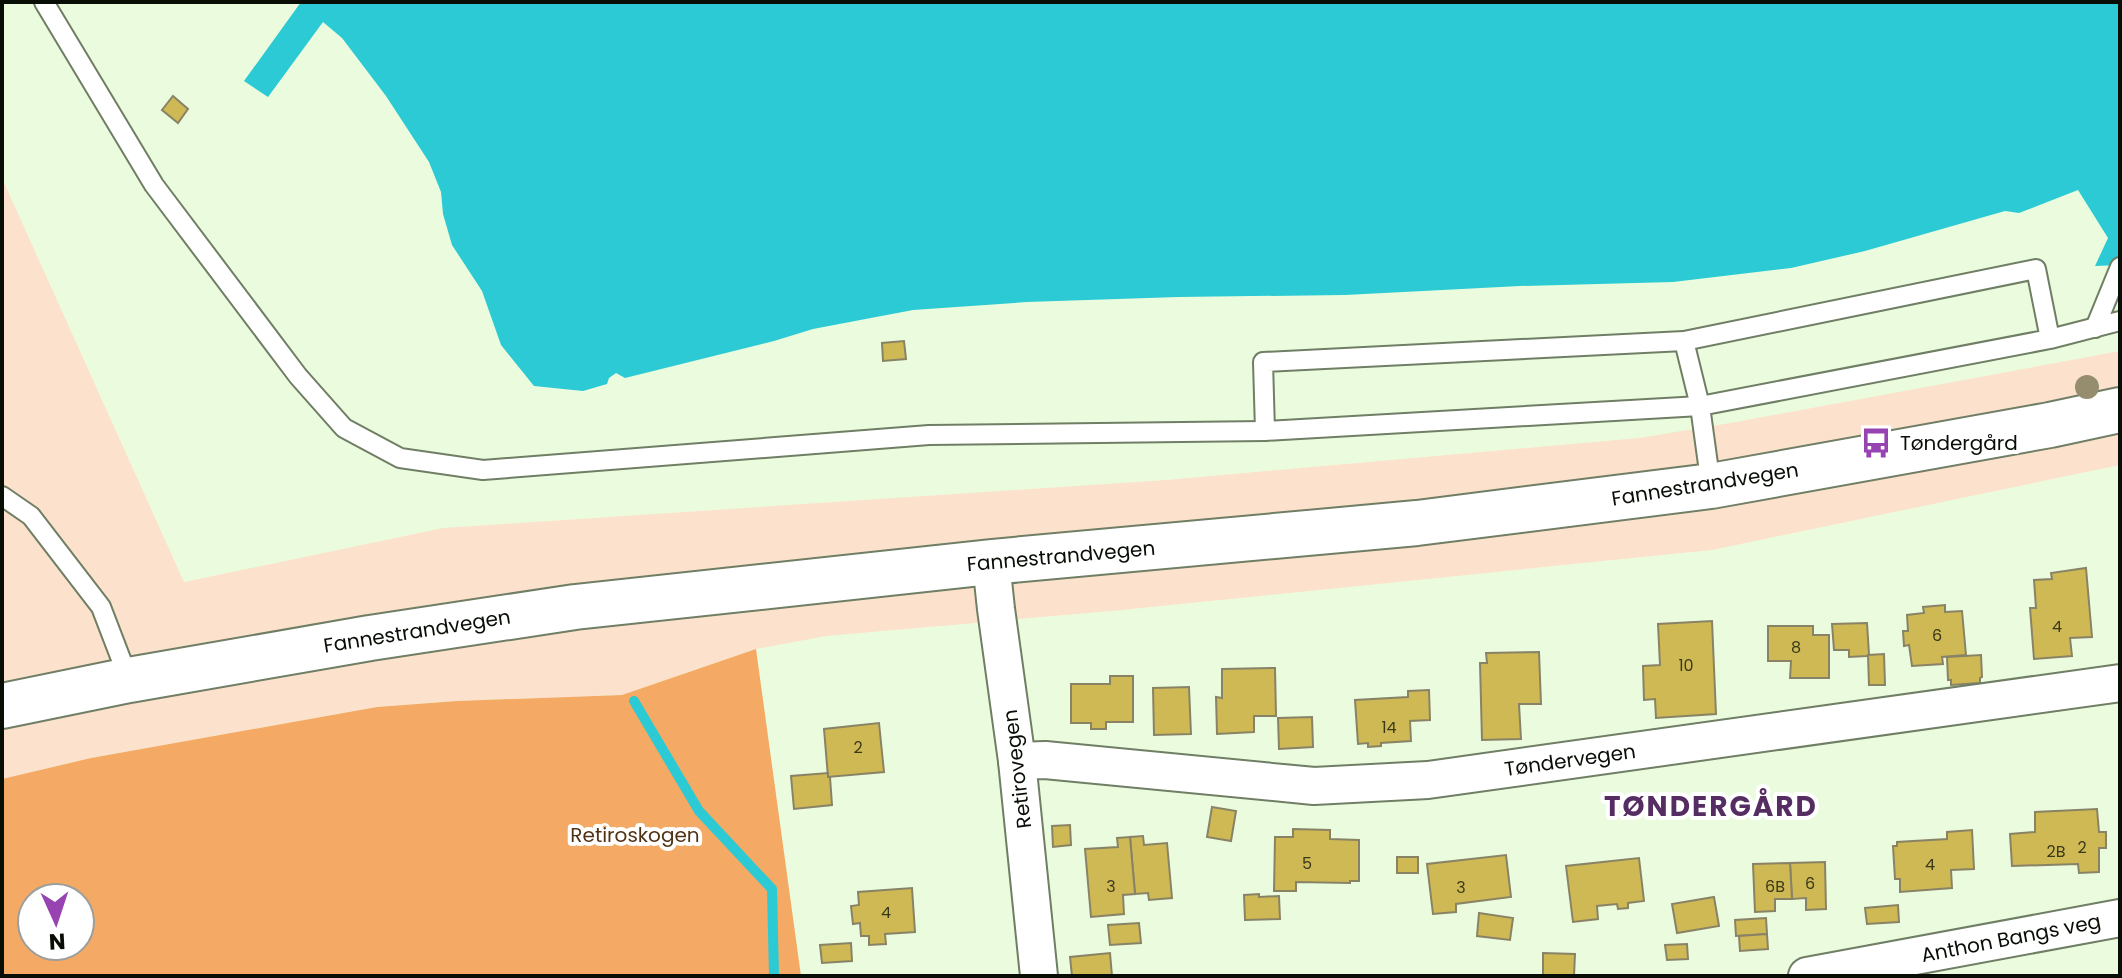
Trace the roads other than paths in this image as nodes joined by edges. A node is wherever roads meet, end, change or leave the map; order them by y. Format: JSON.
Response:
{"nodes":[{"id":1,"x":44,"y":2,"type":"edge"},
{"id":2,"x":2120,"y":267,"type":"edge"},
{"id":3,"x":2120,"y":321,"type":"edge"},
{"id":4,"x":2095,"y":328,"type":"junction"},
{"id":5,"x":2050,"y":339,"type":"junction"},
{"id":6,"x":1684,"y":341,"type":"junction"},
{"id":7,"x":1700,"y":406,"type":"junction"},
{"id":8,"x":2120,"y":410,"type":"edge"},
{"id":9,"x":1265,"y":431,"type":"junction"},
{"id":10,"x":1711,"y":486,"type":"junction"},
{"id":11,"x":2,"y":496,"type":"edge"},
{"id":12,"x":991,"y":562,"type":"junction"},
{"id":13,"x":129,"y":680,"type":"junction"},
{"id":14,"x":2120,"y":683,"type":"edge"},
{"id":15,"x":2,"y":706,"type":"edge"},
{"id":16,"x":1017,"y":761,"type":"junction"},
{"id":17,"x":2120,"y":918,"type":"edge"},
{"id":18,"x":1039,"y":976,"type":"edge"},
{"id":19,"x":1807,"y":976,"type":"edge"}],
"edges":[{"from":1,"to":9,"type":"lane"},
{"from":2,"to":4,"type":"lane"},
{"from":3,"to":4,"type":"lane"},
{"from":4,"to":5,"type":"lane"},
{"from":5,"to":6,"type":"lane"},
{"from":5,"to":7,"type":"lane"},
{"from":6,"to":7,"type":"lane"},
{"from":6,"to":9,"type":"lane"},
{"from":7,"to":9,"type":"lane"},
{"from":7,"to":10,"type":"lane"},
{"from":8,"to":10,"type":"highway","name":"Fannestrandvegen"},
{"from":10,"to":12,"type":"highway","name":"Fannestrandvegen"},
{"from":11,"to":13,"type":"lane"},
{"from":12,"to":13,"type":"highway","name":"Fannestrandvegen"},
{"from":12,"to":16,"type":"street","name":"Retirovegen"},
{"from":13,"to":15,"type":"highway","name":"Fannestrandvegen"},
{"from":14,"to":16,"type":"street","name":"Tøndervegen"},
{"from":16,"to":18,"type":"street","name":"Retirovegen"},
{"from":17,"to":19,"type":"street","name":"Anthon Bangs veg"}]}
